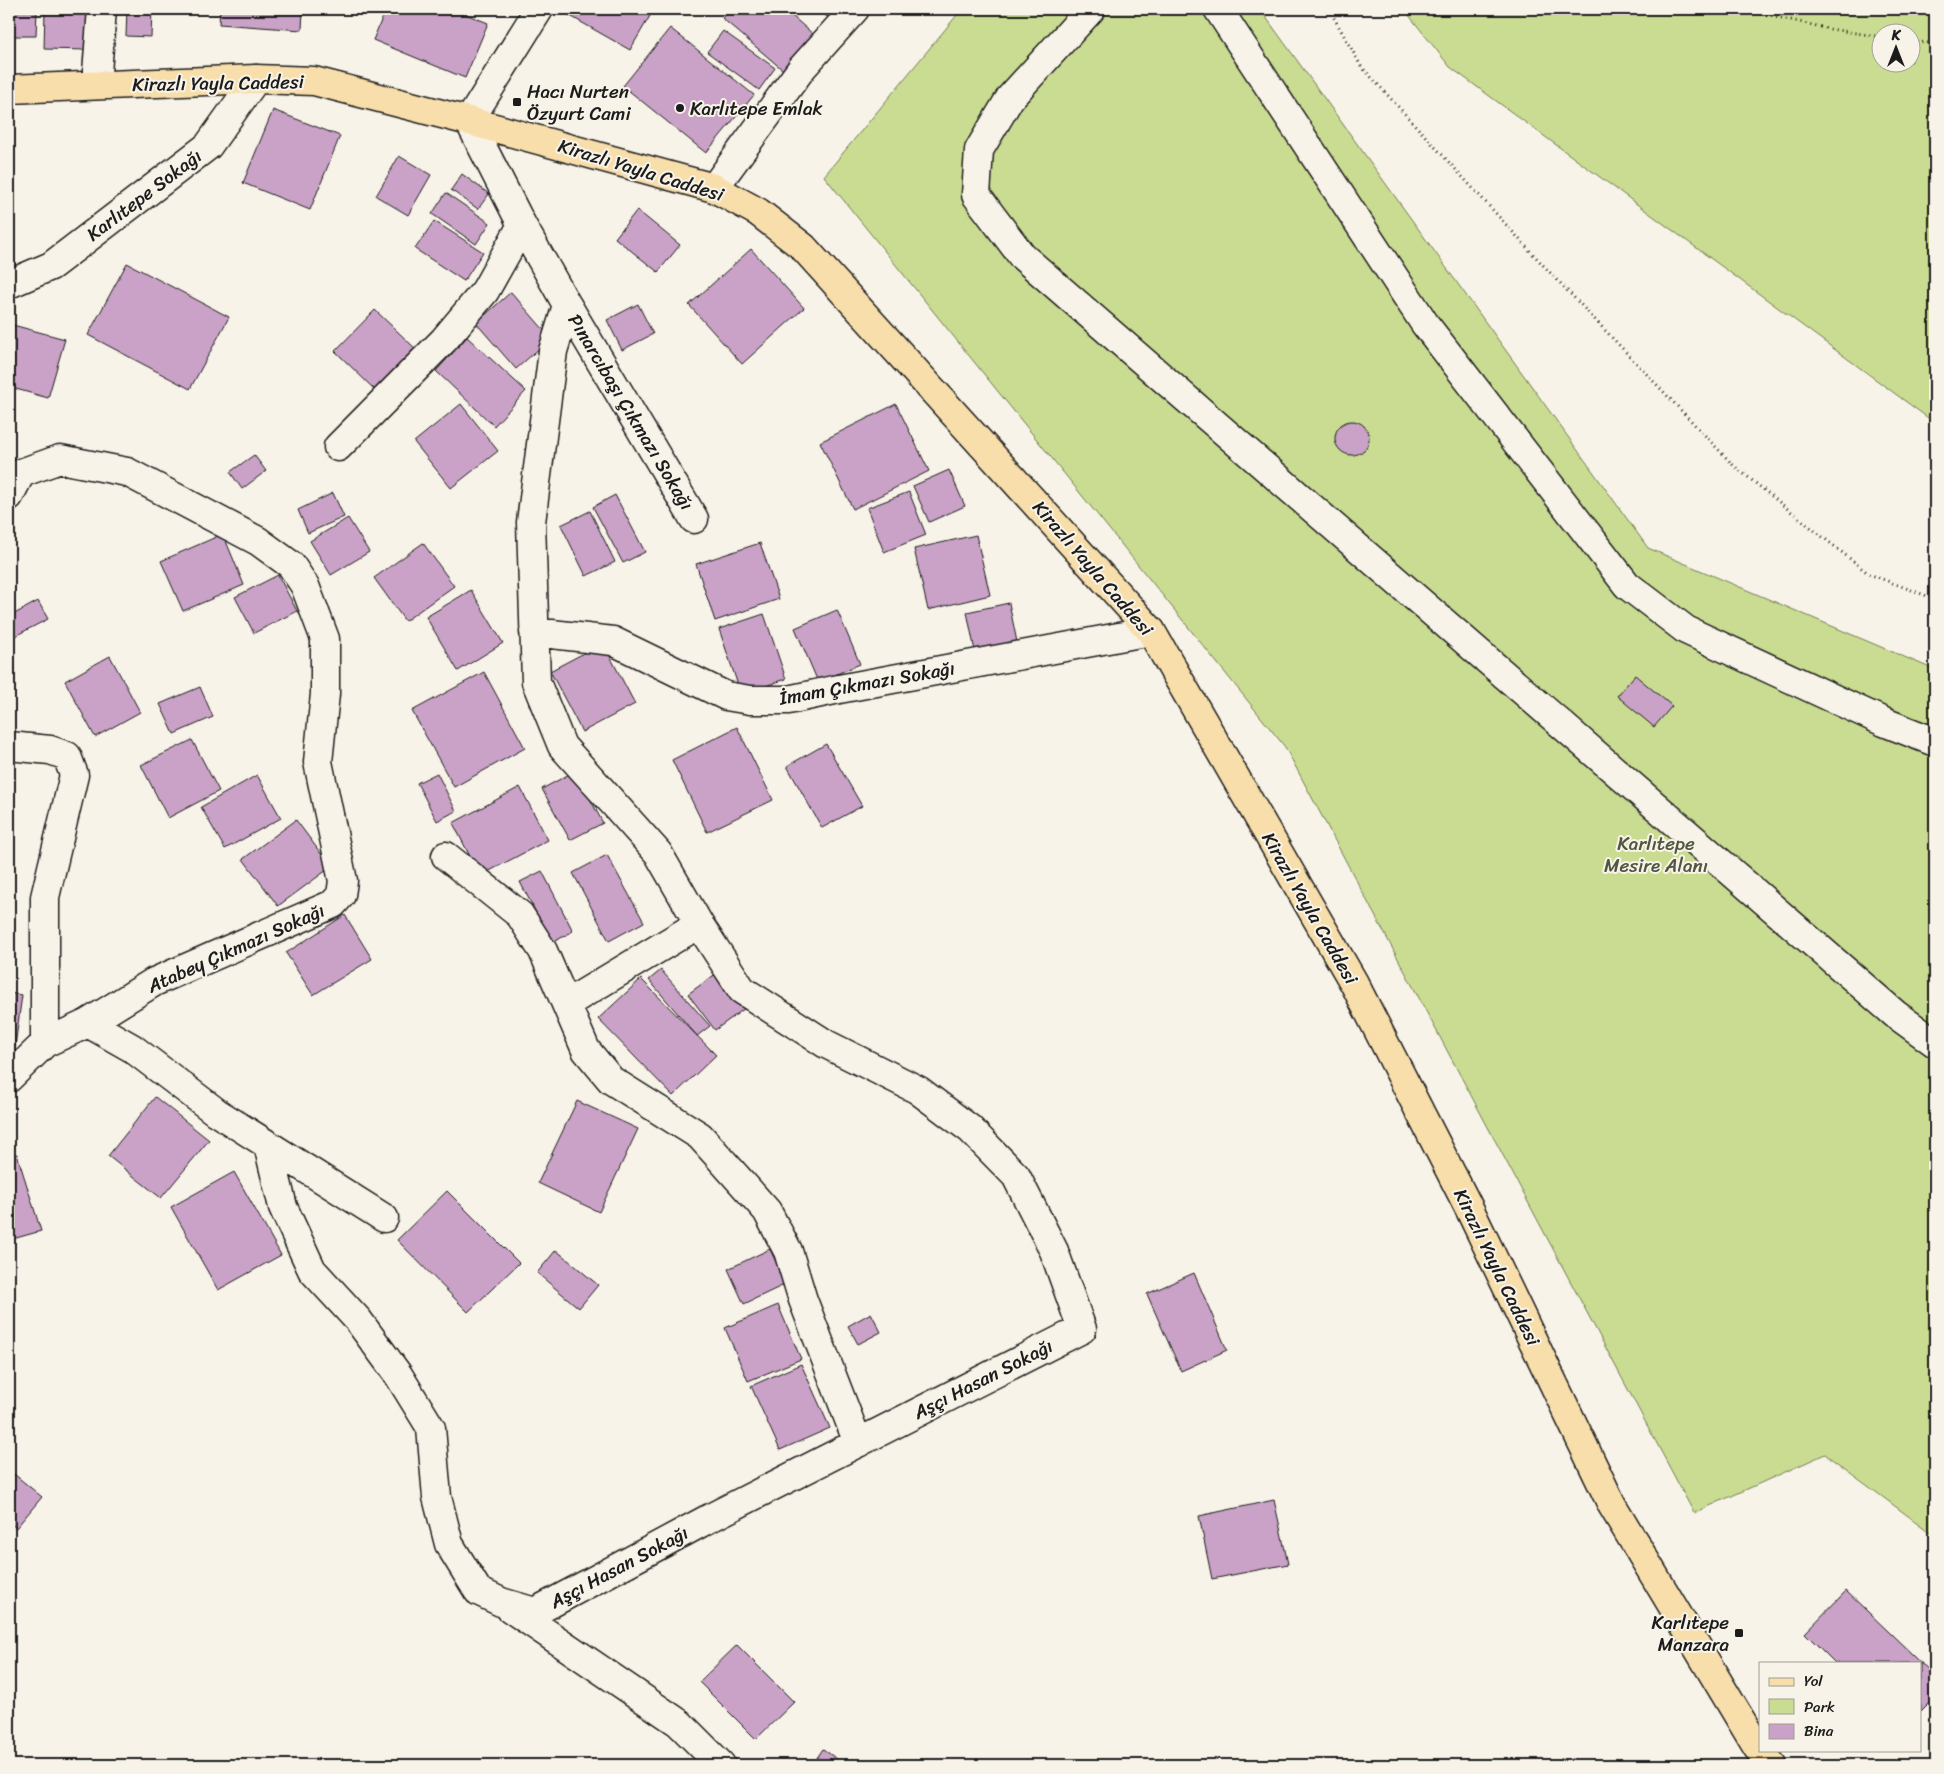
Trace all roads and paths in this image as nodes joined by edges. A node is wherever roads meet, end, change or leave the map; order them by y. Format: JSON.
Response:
{"nodes":[{"id":1,"x":102,"y":9,"type":"edge"},
{"id":2,"x":539,"y":9,"type":"edge"},
{"id":3,"x":855,"y":9,"type":"edge"},
{"id":4,"x":1091,"y":9,"type":"edge"},
{"id":5,"x":1218,"y":9,"type":"edge"},
{"id":6,"x":1329,"y":9,"type":"edge"},
{"id":7,"x":1742,"y":9,"type":"edge"},
{"id":8,"x":1872,"y":36,"type":"edge"},
{"id":9,"x":1922,"y":42,"type":"edge"},
{"id":10,"x":1935,"y":44,"type":"edge"},
{"id":11,"x":256,"y":79,"type":"junction"},
{"id":12,"x":96,"y":85,"type":"junction"},
{"id":13,"x":9,"y":89,"type":"edge"},
{"id":14,"x":469,"y":121,"type":"junction"},
{"id":15,"x":714,"y":188,"type":"junction"},
{"id":16,"x":522,"y":225,"type":"junction"},
{"id":17,"x":9,"y":284,"type":"edge"},
{"id":18,"x":567,"y":305,"type":"junction"},
{"id":19,"x":338,"y":447,"type":"dead end"},
{"id":20,"x":9,"y":496,"type":"edge"},
{"id":21,"x":694,"y":519,"type":"dead end"},
{"id":22,"x":1935,"y":599,"type":"edge"},
{"id":23,"x":1151,"y":631,"type":"junction"},
{"id":24,"x":534,"y":632,"type":"junction"},
{"id":25,"x":1935,"y":742,"type":"edge"},
{"id":26,"x":9,"y":746,"type":"edge"},
{"id":27,"x":446,"y":856,"type":"dead end"},
{"id":28,"x":699,"y":924,"type":"junction"},
{"id":29,"x":566,"y":1004,"type":"junction"},
{"id":30,"x":88,"y":1023,"type":"junction"},
{"id":31,"x":45,"y":1043,"type":"junction"},
{"id":32,"x":1935,"y":1043,"type":"edge"},
{"id":33,"x":9,"y":1078,"type":"edge"},
{"id":34,"x":268,"y":1145,"type":"junction"},
{"id":35,"x":384,"y":1218,"type":"dead end"},
{"id":36,"x":1082,"y":1330,"type":"joint"},
{"id":37,"x":858,"y":1442,"type":"junction"},
{"id":38,"x":502,"y":1602,"type":"junction"},
{"id":39,"x":1759,"y":1749,"type":"edge"},
{"id":40,"x":1761,"y":1752,"type":"edge"},
{"id":41,"x":721,"y":1765,"type":"edge"},
{"id":42,"x":1772,"y":1765,"type":"edge"}],
"edges":[{"from":1,"to":12,"type":"street"},
{"from":2,"to":14,"type":"street"},
{"from":3,"to":15,"type":"street"},
{"from":4,"to":32,"type":"street"},
{"from":5,"to":25,"type":"street"},
{"from":6,"to":22,"type":"path"},
{"from":7,"to":8,"type":"path"},
{"from":9,"to":10,"type":"path"},
{"from":11,"to":12,"type":"main road","name":"Kirazlı Yayla Caddesi"},
{"from":11,"to":14,"type":"main road","name":"Kirazlı Yayla Caddesi"},
{"from":11,"to":17,"type":"street","name":"Karlıtepe Sokağı"},
{"from":12,"to":13,"type":"main road","name":"Kirazlı Yayla Caddesi"},
{"from":14,"to":15,"type":"main road","name":"Kirazlı Yayla Caddesi"},
{"from":14,"to":16,"type":"street","name":"Pınarcıbaşı Çıkmazı Sokağı"},
{"from":15,"to":23,"type":"main road","name":"Kirazlı Yayla Caddesi"},
{"from":16,"to":18,"type":"street","name":"Pınarcıbaşı Çıkmazı Sokağı"},
{"from":16,"to":19,"type":"street"},
{"from":18,"to":21,"type":"street","name":"Pınarcıbaşı Çıkmazı Sokağı"},
{"from":18,"to":24,"type":"street","name":"Pınarcıbaşı Çıkmazı Sokağı"},
{"from":20,"to":30,"type":"street","name":"Atabey Çıkmazı Sokağı"},
{"from":23,"to":24,"type":"street","name":"İmam Çıkmazı Sokağı"},
{"from":23,"to":39,"type":"main road","name":"Kirazlı Yayla Caddesi"},
{"from":24,"to":28,"type":"street","name":"Pınarcıbaşı Çıkmazı Sokağı"},
{"from":26,"to":31,"type":"street"},
{"from":27,"to":29,"type":"street"},
{"from":28,"to":29,"type":"street"},
{"from":28,"to":36,"type":"street","name":"Pınarcıbaşı Çıkmazı Sokağı"},
{"from":29,"to":37,"type":"street"},
{"from":30,"to":31,"type":"street","name":"Atabey Çıkmazı Sokağı"},
{"from":30,"to":34,"type":"street"},
{"from":31,"to":33,"type":"street","name":"Atabey Çıkmazı Sokağı"},
{"from":34,"to":35,"type":"street"},
{"from":34,"to":38,"type":"street","name":"Aşçı Hasan Sokağı"},
{"from":36,"to":37,"type":"street","name":"Aşçı Hasan Sokağı"},
{"from":37,"to":38,"type":"street","name":"Aşçı Hasan Sokağı"},
{"from":38,"to":41,"type":"street"},
{"from":40,"to":42,"type":"main road","name":"Kirazlı Yayla Caddesi"}]}
